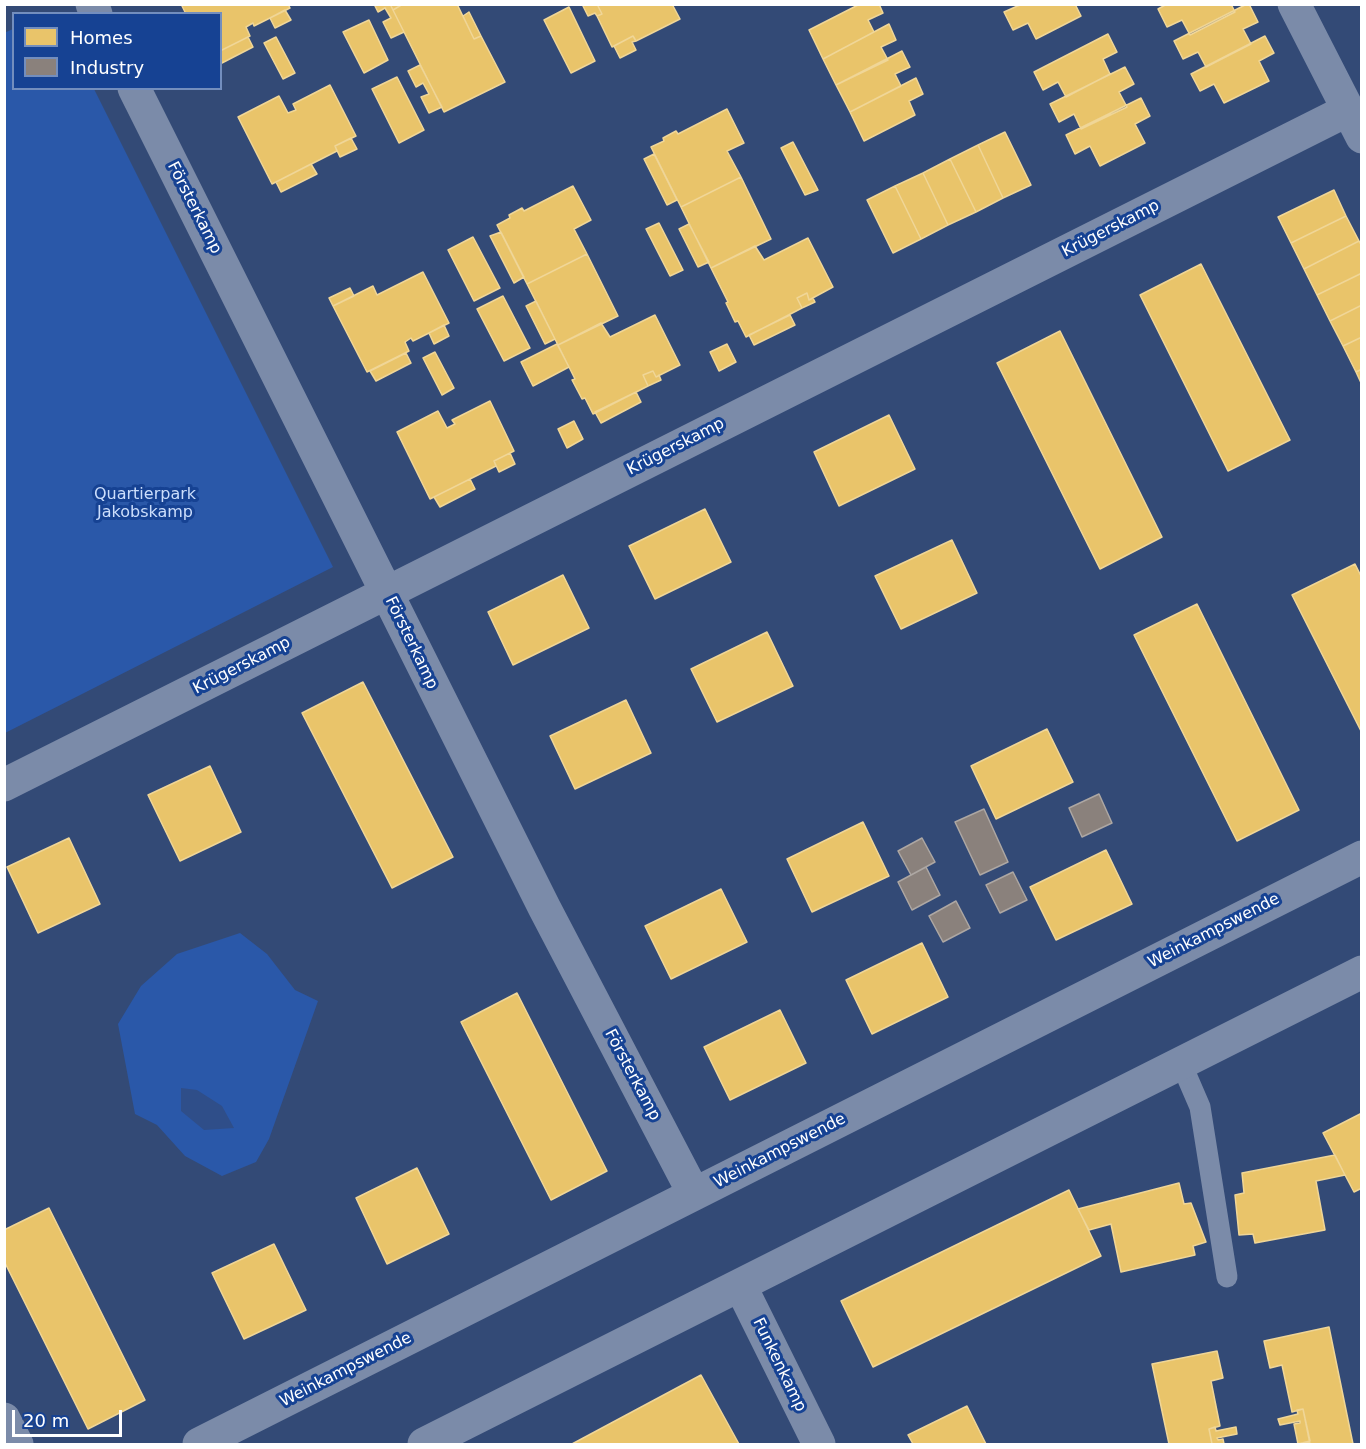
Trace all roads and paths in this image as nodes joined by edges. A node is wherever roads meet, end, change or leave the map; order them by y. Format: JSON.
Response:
{"nodes":[{"id":1,"x":1294,"y":4,"type":"edge"},
{"id":2,"x":135,"y":90,"type":"edge"},
{"id":3,"x":1355,"y":124,"type":"edge"},
{"id":4,"x":387,"y":593,"type":"junction"},
{"id":5,"x":4,"y":785,"type":"edge"},
{"id":6,"x":1362,"y":857,"type":"edge"},
{"id":7,"x":1362,"y":972,"type":"edge"},
{"id":8,"x":1181,"y":1063,"type":"junction"},
{"id":9,"x":694,"y":1194,"type":"junction"},
{"id":10,"x":1227,"y":1277,"type":"dead end"},
{"id":11,"x":740,"y":1285,"type":"junction"},
{"id":12,"x":4,"y":1419,"type":"edge"},
{"id":13,"x":17,"y":1444,"type":"edge"},
{"id":14,"x":199,"y":1444,"type":"edge"},
{"id":15,"x":424,"y":1444,"type":"edge"},
{"id":16,"x":819,"y":1444,"type":"edge"}],
"edges":[{"from":1,"to":3,"type":"street"},
{"from":2,"to":4,"type":"street","name":"Försterkamp"},
{"from":3,"to":4,"type":"street","name":"Krügerskamp"},
{"from":4,"to":5,"type":"street","name":"Krügerskamp"},
{"from":4,"to":9,"type":"street","name":"Försterkamp"},
{"from":6,"to":9,"type":"street","name":"Weinkampswende"},
{"from":7,"to":8,"type":"street"},
{"from":8,"to":10,"type":"lane"},
{"from":8,"to":11,"type":"street"},
{"from":9,"to":14,"type":"street","name":"Weinkampswende"},
{"from":11,"to":15,"type":"street"},
{"from":11,"to":16,"type":"street","name":"Funkenkamp"},
{"from":12,"to":13,"type":"street"}]}
